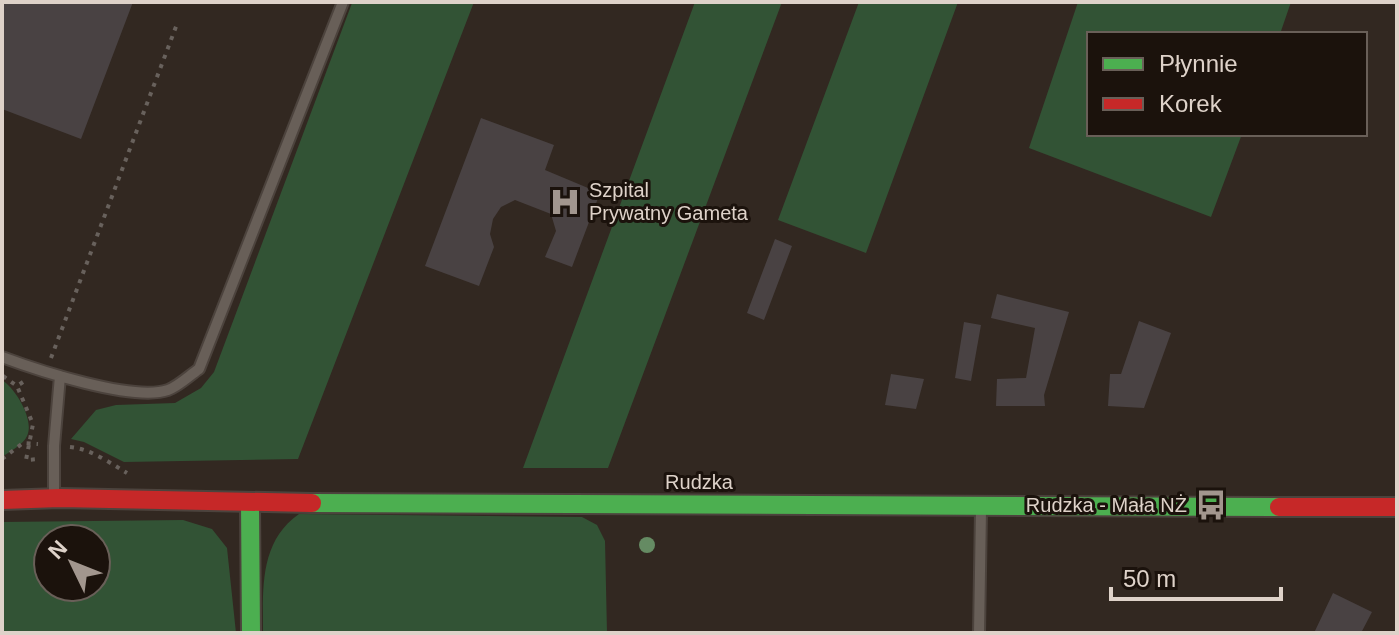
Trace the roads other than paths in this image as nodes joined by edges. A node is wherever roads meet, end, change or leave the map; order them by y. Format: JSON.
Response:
{"nodes":[{"id":1,"x":343,"y":2,"type":"edge"},
{"id":2,"x":2,"y":357,"type":"edge"},
{"id":3,"x":60,"y":376,"type":"junction"},
{"id":4,"x":54,"y":498,"type":"junction"},
{"id":5,"x":2,"y":500,"type":"edge"},
{"id":6,"x":250,"y":503,"type":"junction"},
{"id":7,"x":981,"y":504,"type":"junction"},
{"id":8,"x":1397,"y":507,"type":"edge"},
{"id":9,"x":251,"y":633,"type":"edge"},
{"id":10,"x":979,"y":633,"type":"edge"}],
"edges":[{"from":1,"to":3,"type":"lane"},
{"from":2,"to":3,"type":"lane"},
{"from":3,"to":4,"type":"lane"},
{"from":4,"to":5,"type":"street","name":"Rudzka"},
{"from":4,"to":6,"type":"street","name":"Rudzka"},
{"from":6,"to":7,"type":"street","name":"Rudzka"},
{"from":6,"to":9,"type":"street"},
{"from":7,"to":8,"type":"street","name":"Rudzka"},
{"from":7,"to":10,"type":"lane"}]}
